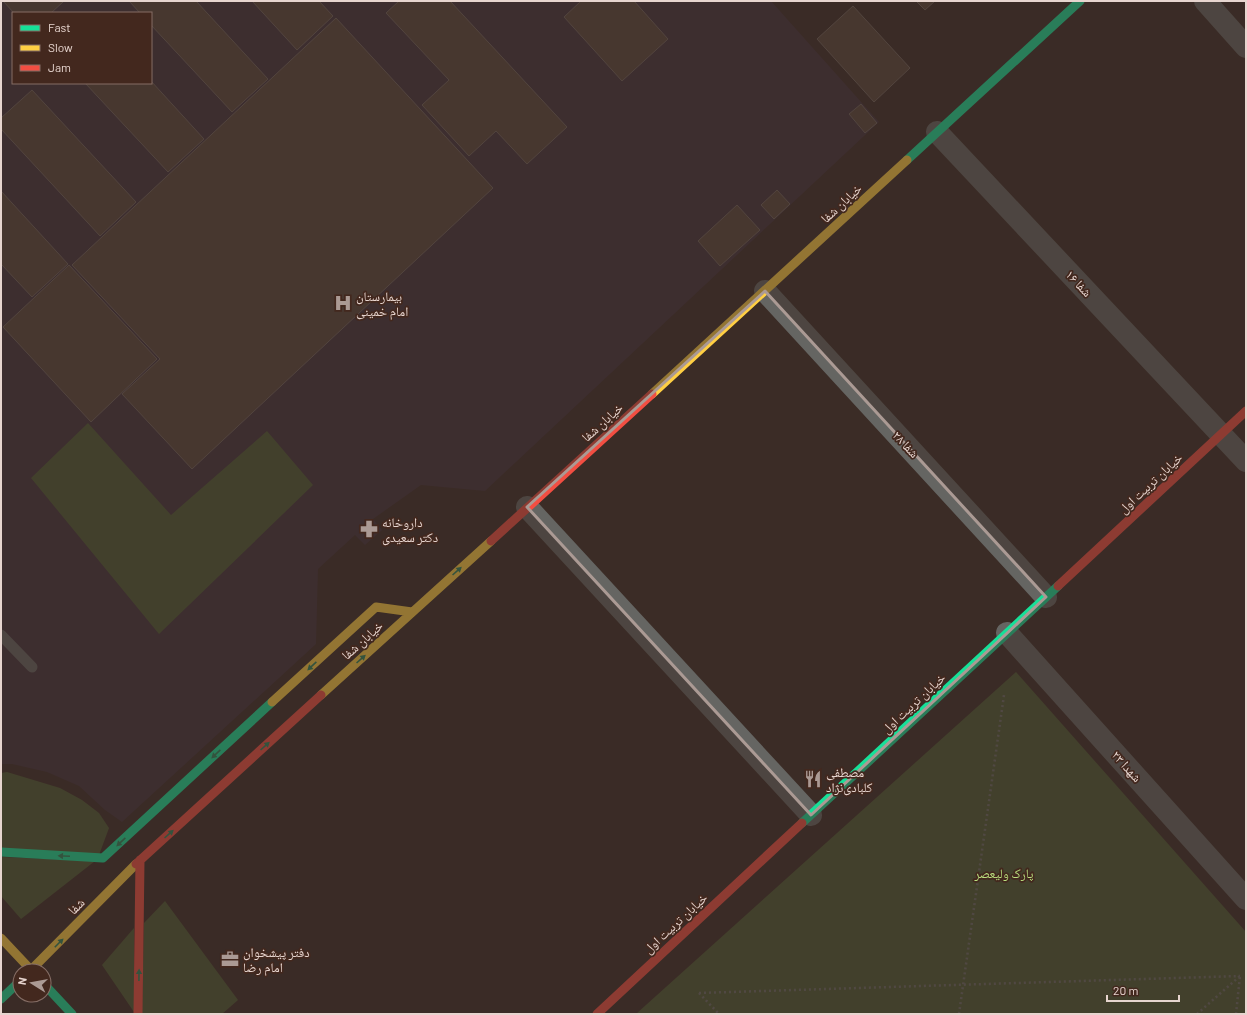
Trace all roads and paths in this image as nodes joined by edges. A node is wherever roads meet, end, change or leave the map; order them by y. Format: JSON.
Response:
{"nodes":[{"id":1,"x":1080,"y":1,"type":"edge"},
{"id":2,"x":1205,"y":1,"type":"edge"},
{"id":3,"x":1246,"y":47,"type":"edge"},
{"id":4,"x":937,"y":132,"type":"junction"},
{"id":5,"x":765,"y":291,"type":"junction"},
{"id":6,"x":1246,"y":411,"type":"edge"},
{"id":7,"x":1221,"y":434,"type":"junction"},
{"id":8,"x":1246,"y":461,"type":"edge"},
{"id":9,"x":527,"y":507,"type":"junction"},
{"id":10,"x":1046,"y":597,"type":"junction"},
{"id":11,"x":412,"y":612,"type":"junction"},
{"id":12,"x":1007,"y":633,"type":"junction"},
{"id":13,"x":1,"y":634,"type":"edge"},
{"id":14,"x":32,"y":667,"type":"dead end"},
{"id":15,"x":1004,"y":695,"type":"dead end"},
{"id":16,"x":811,"y":815,"type":"junction"},
{"id":17,"x":1,"y":852,"type":"edge"},
{"id":18,"x":140,"y":860,"type":"junction"},
{"id":19,"x":1246,"y":899,"type":"edge"},
{"id":20,"x":1,"y":938,"type":"edge"},
{"id":21,"x":24,"y":963,"type":"edge"},
{"id":22,"x":39,"y":963,"type":"edge"},
{"id":23,"x":1240,"y":976,"type":"junction"},
{"id":24,"x":963,"y":984,"type":"junction"},
{"id":25,"x":12,"y":989,"type":"edge"},
{"id":26,"x":52,"y":993,"type":"edge"},
{"id":27,"x":1,"y":999,"type":"edge"},
{"id":28,"x":72,"y":1014,"type":"edge"},
{"id":29,"x":138,"y":1014,"type":"edge"},
{"id":30,"x":597,"y":1014,"type":"edge"},
{"id":31,"x":718,"y":1014,"type":"edge"},
{"id":32,"x":959,"y":1014,"type":"edge"},
{"id":33,"x":1197,"y":1014,"type":"edge"},
{"id":34,"x":1236,"y":1014,"type":"edge"}],
"edges":[{"from":1,"to":4,"type":"street","name":"خیابان شفا"},
{"from":2,"to":3,"type":"street"},
{"from":4,"to":5,"type":"street","name":"خیابان شفا"},
{"from":4,"to":7,"type":"street","name":"شفا ۱۶"},
{"from":5,"to":9,"type":"street","name":"خیابان شفا"},
{"from":5,"to":10,"type":"street","name":"شفا ۲۸"},
{"from":6,"to":7,"type":"street","name":"خیابان تربیت اول"},
{"from":7,"to":8,"type":"street","name":"شفا ۱۶"},
{"from":7,"to":10,"type":"street","name":"خیابان تربیت اول"},
{"from":11,"to":9,"type":"street","name":"خیابان شفا","one_way":true},
{"from":9,"to":16,"type":"street"},
{"from":10,"to":12,"type":"street","name":"خیابان تربیت اول"},
{"from":11,"to":17,"type":"street","one_way":true},
{"from":18,"to":11,"type":"street","name":"خیابان شفا","one_way":true},
{"from":12,"to":16,"type":"street","name":"خیابان تربیت اول"},
{"from":12,"to":19,"type":"street","name":"شهدا ۲۳"},
{"from":13,"to":14,"type":"lane"},
{"from":15,"to":24,"type":"path"},
{"from":16,"to":30,"type":"street","name":"خیابان تربیت اول"},
{"from":22,"to":18,"type":"street","name":"شفا","one_way":true},
{"from":29,"to":18,"type":"street","one_way":true},
{"from":20,"to":21,"type":"street"},
{"from":23,"to":24,"type":"path"},
{"from":23,"to":33,"type":"path"},
{"from":23,"to":34,"type":"path"},
{"from":24,"to":31,"type":"path"},
{"from":24,"to":32,"type":"path"},
{"from":25,"to":27,"type":"street"},
{"from":26,"to":28,"type":"street"}]}
